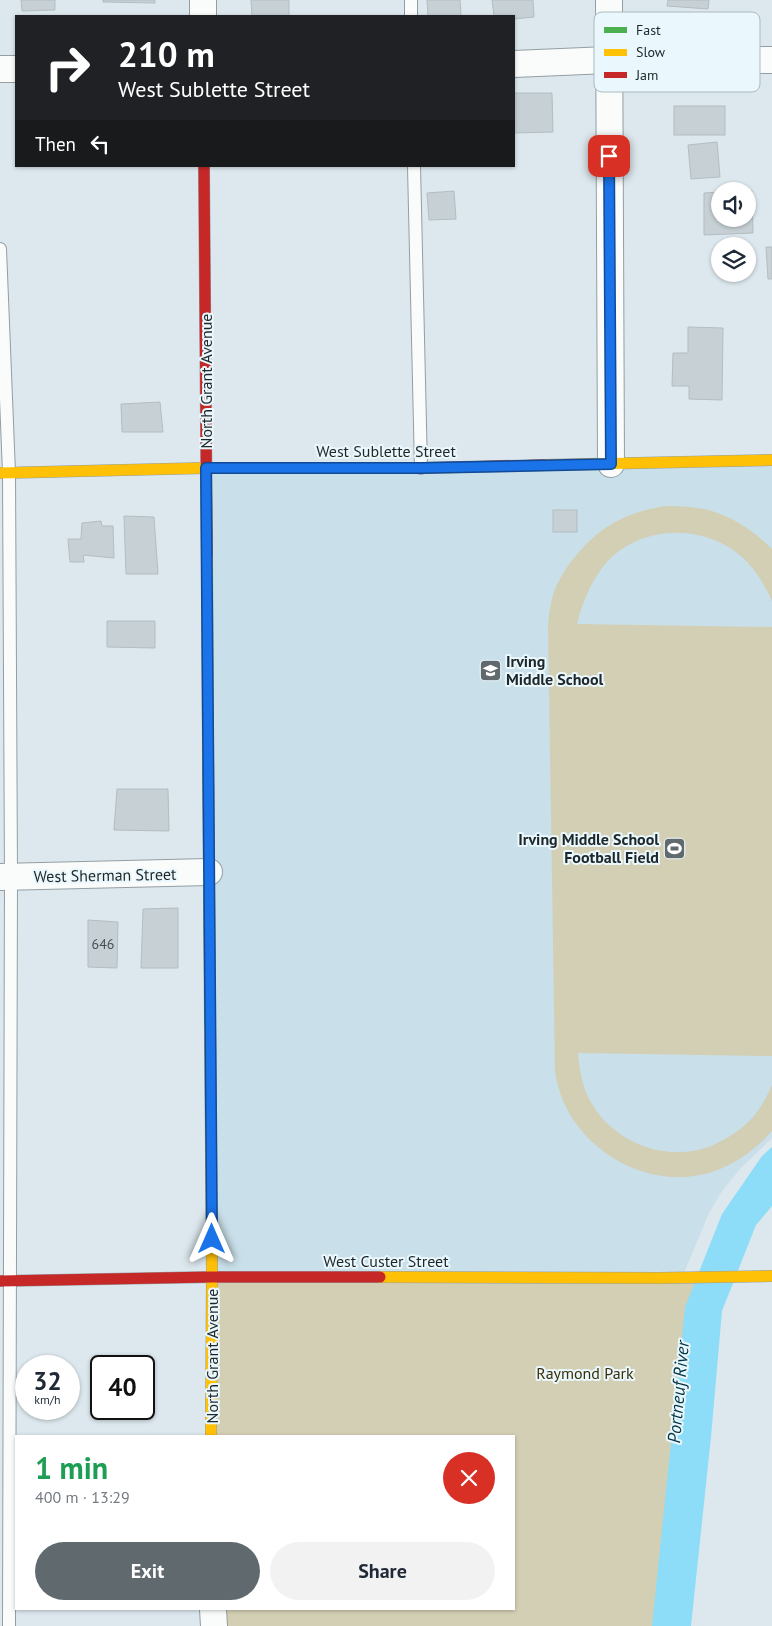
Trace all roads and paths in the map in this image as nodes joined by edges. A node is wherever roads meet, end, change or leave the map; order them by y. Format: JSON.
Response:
{"nodes":[{"id":1,"x":203,"y":0,"type":"edge"},
{"id":2,"x":411,"y":0,"type":"edge"},
{"id":3,"x":203,"y":15,"type":"edge"},
{"id":4,"x":411,"y":15,"type":"edge"},
{"id":5,"x":594,"y":61,"type":"edge"},
{"id":6,"x":515,"y":64,"type":"edge"},
{"id":7,"x":0,"y":69,"type":"edge"},
{"id":8,"x":15,"y":69,"type":"edge"},
{"id":9,"x":608,"y":92,"type":"edge"},
{"id":10,"x":204,"y":167,"type":"edge"},
{"id":11,"x":414,"y":167,"type":"edge"},
{"id":12,"x":0,"y":249,"type":"edge"},
{"id":13,"x":772,"y":460,"type":"edge"},
{"id":14,"x":611,"y":464,"type":"junction"},
{"id":15,"x":206,"y":468,"type":"junction"},
{"id":16,"x":421,"y":468,"type":"junction"},
{"id":17,"x":4,"y":473,"type":"edge"},
{"id":18,"x":209,"y":872,"type":"junction"},
{"id":19,"x":6,"y":877,"type":"edge"},
{"id":20,"x":772,"y":1276,"type":"edge"},
{"id":21,"x":212,"y":1277,"type":"junction"},
{"id":22,"x":6,"y":1280,"type":"edge"},
{"id":23,"x":211,"y":1435,"type":"edge"},
{"id":24,"x":213,"y":1610,"type":"edge"},
{"id":25,"x":10,"y":1626,"type":"edge"},
{"id":26,"x":214,"y":1626,"type":"edge"}],
"edges":[{"from":1,"to":3,"type":"street"},
{"from":2,"to":4,"type":"lane"},
{"from":5,"to":6,"type":"street"},
{"from":7,"to":8,"type":"street"},
{"from":9,"to":14,"type":"street"},
{"from":10,"to":15,"type":"street","name":"North Grant Avenue"},
{"from":11,"to":16,"type":"lane"},
{"from":12,"to":17,"type":"lane"},
{"from":13,"to":14,"type":"street","name":"West Sublette Street"},
{"from":14,"to":16,"type":"street","name":"West Sublette Street"},
{"from":15,"to":16,"type":"street","name":"West Sublette Street"},
{"from":15,"to":17,"type":"street","name":"West Sublette Street"},
{"from":15,"to":18,"type":"street","name":"North Grant Avenue"},
{"from":17,"to":19,"type":"lane"},
{"from":18,"to":19,"type":"street","name":"West Sherman Street"},
{"from":18,"to":21,"type":"street","name":"North Grant Avenue"},
{"from":19,"to":22,"type":"lane"},
{"from":20,"to":21,"type":"street","name":"West Custer Street"},
{"from":21,"to":22,"type":"street","name":"West Custer Street"},
{"from":21,"to":23,"type":"street","name":"North Grant Avenue"},
{"from":22,"to":25,"type":"lane"},
{"from":24,"to":26,"type":"street"}]}
